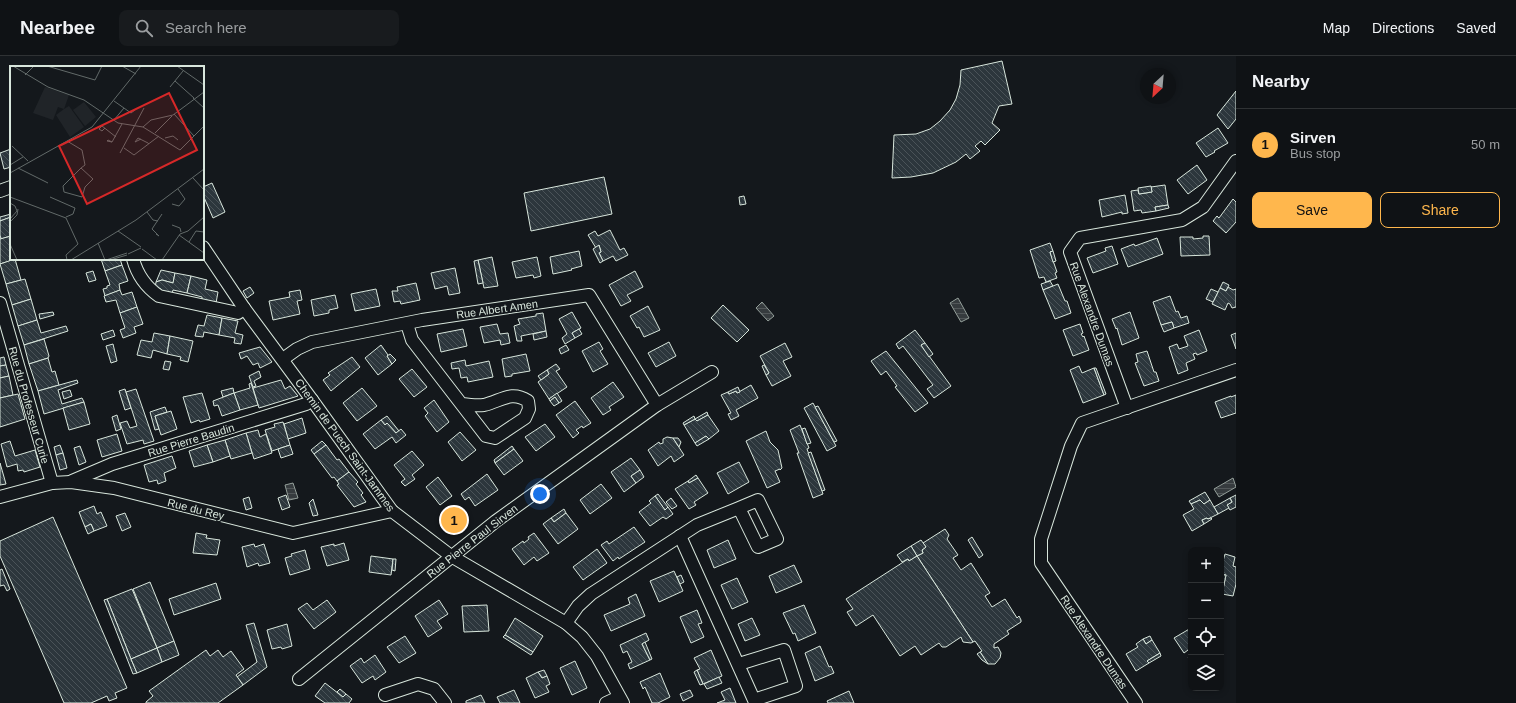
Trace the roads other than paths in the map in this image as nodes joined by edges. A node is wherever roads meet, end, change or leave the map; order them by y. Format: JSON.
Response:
{"nodes":[{"id":1,"x":1236,"y":161,"type":"edge"},
{"id":2,"x":10,"y":187,"type":"edge"},
{"id":3,"x":0,"y":191,"type":"edge"},
{"id":4,"x":204,"y":248,"type":"edge"},
{"id":5,"x":133,"y":260,"type":"edge"},
{"id":6,"x":0,"y":303,"type":"edge"},
{"id":7,"x":244,"y":308,"type":"junction"},
{"id":8,"x":407,"y":324,"type":"junction"},
{"id":9,"x":283,"y":360,"type":"junction"},
{"id":10,"x":1236,"y":370,"type":"edge"},
{"id":11,"x":712,"y":372,"type":"dead end"},
{"id":12,"x":312,"y":400,"type":"junction"},
{"id":13,"x":462,"y":404,"type":"junction"},
{"id":14,"x":656,"y":405,"type":"junction"},
{"id":15,"x":1127,"y":408,"type":"junction"},
{"id":16,"x":105,"y":467,"type":"junction"},
{"id":17,"x":71,"y":482,"type":"junction"},
{"id":18,"x":52,"y":483,"type":"junction"},
{"id":19,"x":107,"y":486,"type":"junction"},
{"id":20,"x":0,"y":498,"type":"edge"},
{"id":21,"x":739,"y":508,"type":"dead end"},
{"id":22,"x":392,"y":511,"type":"junction"},
{"id":23,"x":680,"y":536,"type":"junction"},
{"id":24,"x":451,"y":556,"type":"junction"},
{"id":25,"x":566,"y":623,"type":"junction"},
{"id":26,"x":739,"y":664,"type":"junction"},
{"id":27,"x":299,"y":679,"type":"dead end"},
{"id":28,"x":385,"y":695,"type":"dead end"},
{"id":29,"x":621,"y":700,"type":"edge"},
{"id":30,"x":445,"y":703,"type":"edge"},
{"id":31,"x":606,"y":703,"type":"edge"},
{"id":32,"x":1136,"y":703,"type":"edge"}],
"edges":[{"from":1,"to":15,"type":"street","name":"Rue Alexandre Dumas"},
{"from":2,"to":3,"type":"street"},
{"from":4,"to":7,"type":"street","name":"Chemin de Puech Saint-Jammes"},
{"from":5,"to":7,"type":"street"},
{"from":6,"to":18,"type":"street","name":"Rue du Professeur Curie"},
{"from":7,"to":9,"type":"street","name":"Chemin de Puech Saint-Jammes"},
{"from":8,"to":9,"type":"street","name":"Rue Albert Amen"},
{"from":8,"to":13,"type":"street"},
{"from":8,"to":14,"type":"street","name":"Rue Albert Amen"},
{"from":9,"to":12,"type":"street","name":"Chemin de Puech Saint-Jammes"},
{"from":10,"to":15,"type":"street","name":"Rue Alexandre Dumas"},
{"from":11,"to":14,"type":"street","name":"Rue Pierre Paul Sirven"},
{"from":12,"to":16,"type":"street","name":"Rue Pierre Baudin"},
{"from":12,"to":22,"type":"street","name":"Chemin de Puech Saint-Jammes"},
{"from":13,"to":13,"type":"street"},
{"from":14,"to":24,"type":"street","name":"Rue Pierre Paul Sirven"},
{"from":15,"to":32,"type":"street","name":"Rue Alexandre Dumas"},
{"from":16,"to":17,"type":"street","name":"Rue Pierre Baudin"},
{"from":16,"to":19,"type":"street"},
{"from":17,"to":18,"type":"street","name":"Rue du Rey"},
{"from":17,"to":19,"type":"street","name":"Rue du Rey"},
{"from":18,"to":20,"type":"street","name":"Rue du Rey"},
{"from":19,"to":22,"type":"street","name":"Rue du Rey"},
{"from":21,"to":23,"type":"street"},
{"from":22,"to":24,"type":"street","name":"Chemin de Puech Saint-Jammes"},
{"from":23,"to":25,"type":"street"},
{"from":23,"to":26,"type":"street"},
{"from":24,"to":25,"type":"street","name":"Chemin de Puech Saint-Jammes"},
{"from":24,"to":27,"type":"street","name":"Rue Pierre Paul Sirven"},
{"from":25,"to":29,"type":"street","name":"Chemin de Puech Saint-Jammes"},
{"from":26,"to":26,"type":"street"},
{"from":28,"to":30,"type":"street"},
{"from":29,"to":31,"type":"street"}]}
